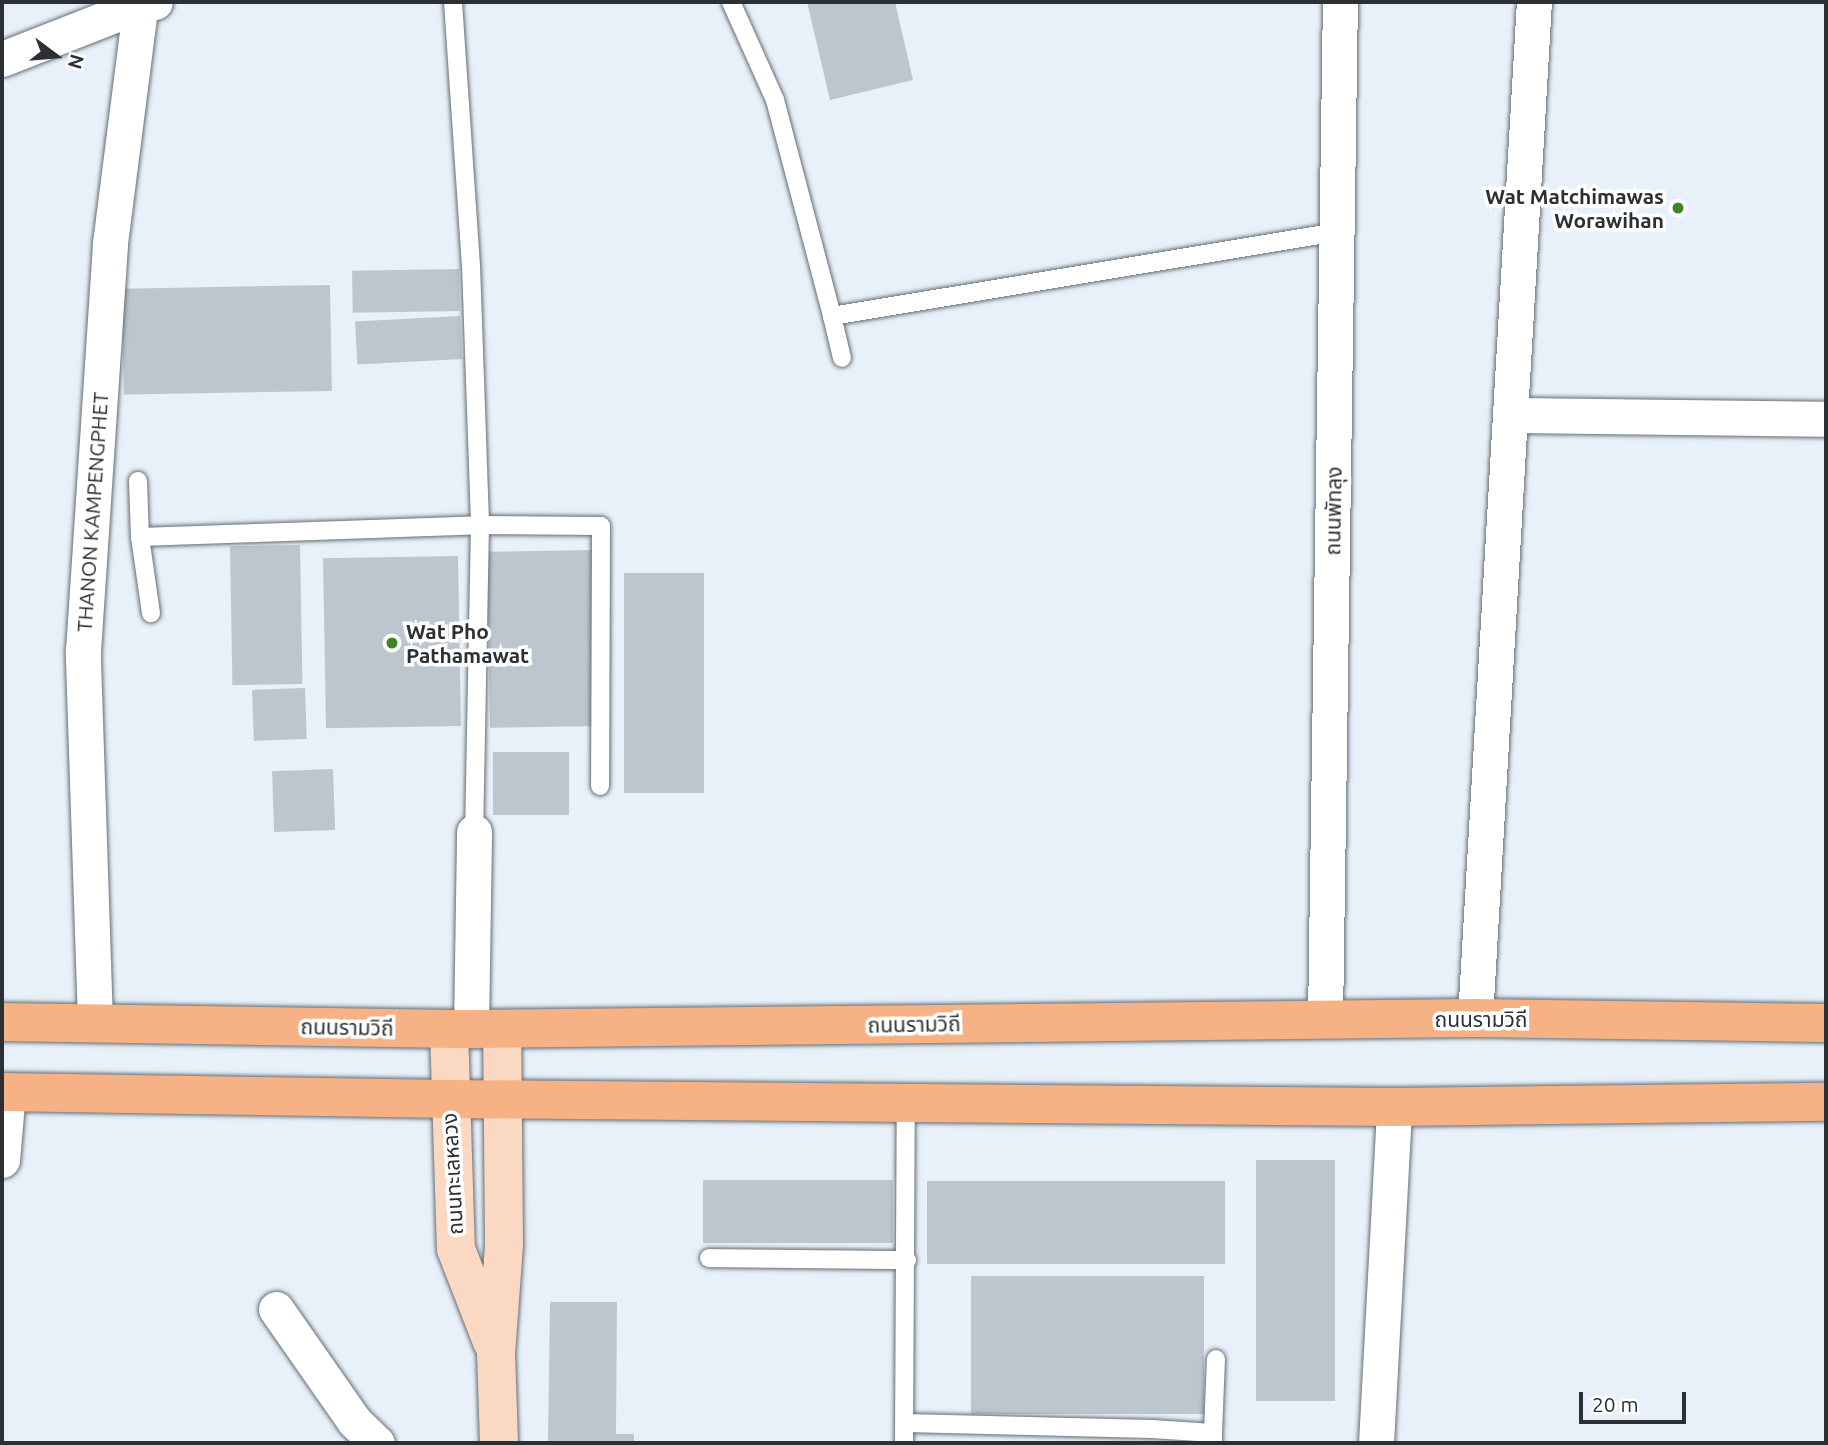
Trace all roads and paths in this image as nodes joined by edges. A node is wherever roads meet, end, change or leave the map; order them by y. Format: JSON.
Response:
{"nodes":[{"id":1,"x":453,"y":2,"type":"edge"},
{"id":2,"x":731,"y":2,"type":"edge"},
{"id":3,"x":1340,"y":2,"type":"edge"},
{"id":4,"x":1534,"y":2,"type":"edge"},
{"id":5,"x":146,"y":3,"type":"edge"},
{"id":6,"x":2,"y":59,"type":"edge"},
{"id":7,"x":1337,"y":232,"type":"junction"},
{"id":8,"x":832,"y":316,"type":"junction"},
{"id":9,"x":842,"y":358,"type":"dead end"},
{"id":10,"x":1512,"y":415,"type":"junction"},
{"id":11,"x":1826,"y":419,"type":"edge"},
{"id":12,"x":138,"y":481,"type":"dead end"},
{"id":13,"x":480,"y":525,"type":"junction"},
{"id":14,"x":140,"y":537,"type":"junction"},
{"id":15,"x":151,"y":613,"type":"dead end"},
{"id":16,"x":600,"y":786,"type":"dead end"},
{"id":17,"x":474,"y":832,"type":"joint"},
{"id":18,"x":1475,"y":1018,"type":"junction"},
{"id":19,"x":1325,"y":1020,"type":"junction"},
{"id":20,"x":2,"y":1022,"type":"edge"},
{"id":21,"x":95,"y":1022,"type":"junction"},
{"id":22,"x":1826,"y":1023,"type":"edge"},
{"id":23,"x":474,"y":1029,"type":"junction"},
{"id":24,"x":5,"y":1092,"type":"edge"},
{"id":25,"x":449,"y":1099,"type":"junction"},
{"id":26,"x":505,"y":1099,"type":"junction"},
{"id":27,"x":906,"y":1102,"type":"junction"},
{"id":28,"x":1826,"y":1102,"type":"edge"},
{"id":29,"x":1394,"y":1107,"type":"junction"},
{"id":30,"x":2,"y":1160,"type":"edge"},
{"id":31,"x":709,"y":1258,"type":"dead end"},
{"id":32,"x":908,"y":1260,"type":"junction"},
{"id":33,"x":276,"y":1309,"type":"dead end"},
{"id":34,"x":496,"y":1354,"type":"junction"},
{"id":35,"x":1216,"y":1359,"type":"dead end"},
{"id":36,"x":905,"y":1423,"type":"junction"},
{"id":37,"x":1213,"y":1438,"type":"edge"},
{"id":38,"x":377,"y":1443,"type":"edge"},
{"id":39,"x":499,"y":1443,"type":"edge"},
{"id":40,"x":904,"y":1443,"type":"edge"},
{"id":41,"x":1377,"y":1443,"type":"edge"}],
"edges":[{"from":1,"to":13,"type":"lane"},
{"from":2,"to":8,"type":"lane"},
{"from":3,"to":7,"type":"street","name":"ถนนพัทลุง"},
{"from":4,"to":10,"type":"street"},
{"from":5,"to":6,"type":"street"},
{"from":5,"to":21,"type":"street","name":"THANON KAMPENGPHET"},
{"from":7,"to":8,"type":"lane"},
{"from":7,"to":19,"type":"street","name":"ถนนพัทลุง"},
{"from":8,"to":9,"type":"lane"},
{"from":10,"to":11,"type":"street"},
{"from":10,"to":18,"type":"street"},
{"from":12,"to":14,"type":"lane"},
{"from":13,"to":14,"type":"lane"},
{"from":13,"to":16,"type":"lane"},
{"from":13,"to":17,"type":"lane"},
{"from":14,"to":15,"type":"lane"},
{"from":17,"to":23,"type":"street"},
{"from":18,"to":19,"type":"main road","name":"ถนนรามวิถี"},
{"from":18,"to":22,"type":"main road","name":"ถนนรามวิถี"},
{"from":19,"to":23,"type":"main road","name":"ถนนรามวิถี"},
{"from":20,"to":21,"type":"main road","name":"ถนนรามวิถี"},
{"from":21,"to":23,"type":"main road","name":"ถนนรามวิถี"},
{"from":23,"to":25,"type":"main road","name":"ถนนทะเลหลวง"},
{"from":23,"to":26,"type":"main road","name":"ถนนทะเลหลวง"},
{"from":24,"to":25,"type":"main road"},
{"from":24,"to":30,"type":"street"},
{"from":25,"to":26,"type":"main road"},
{"from":25,"to":34,"type":"main road","name":"ถนนทะเลหลวง"},
{"from":26,"to":27,"type":"main road"},
{"from":26,"to":34,"type":"main road","name":"ถนนทะเลหลวง"},
{"from":27,"to":29,"type":"main road"},
{"from":27,"to":32,"type":"lane"},
{"from":28,"to":29,"type":"main road"},
{"from":29,"to":41,"type":"street"},
{"from":31,"to":32,"type":"lane"},
{"from":32,"to":36,"type":"lane"},
{"from":33,"to":38,"type":"street"},
{"from":34,"to":39,"type":"main road","name":"ถนนทะเลหลวง"},
{"from":35,"to":37,"type":"lane"},
{"from":36,"to":37,"type":"lane"},
{"from":36,"to":40,"type":"lane"}]}
